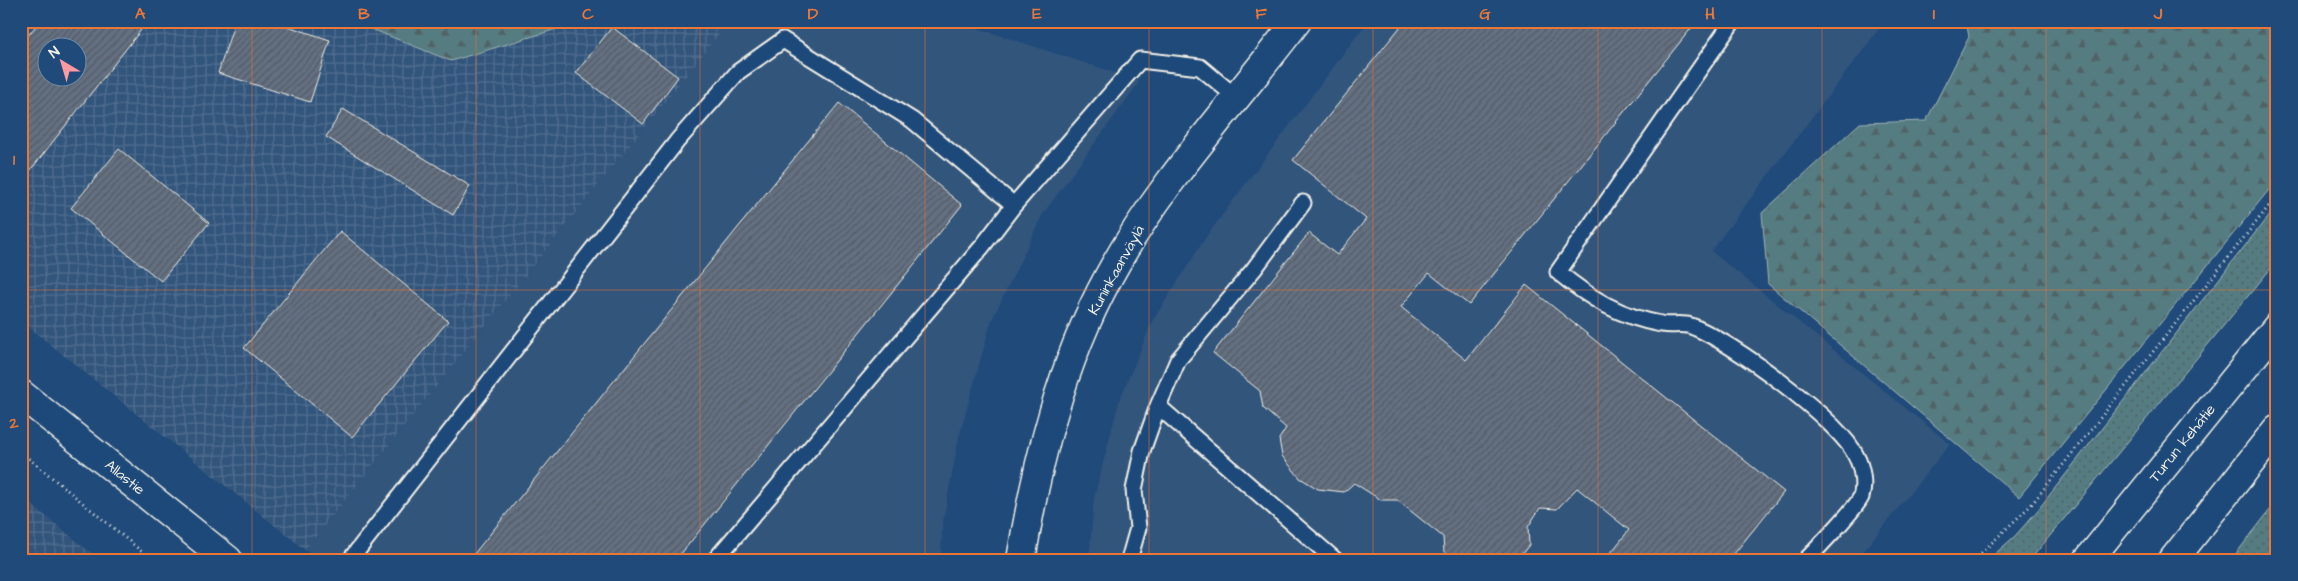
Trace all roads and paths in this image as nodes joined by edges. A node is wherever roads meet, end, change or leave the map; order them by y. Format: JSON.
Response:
{"nodes":[{"id":1,"x":1297,"y":21,"type":"edge"},
{"id":2,"x":1733,"y":21,"type":"edge"},
{"id":3,"x":1237,"y":98,"type":"junction"},
{"id":4,"x":2277,"y":196,"type":"edge"},
{"id":5,"x":1303,"y":203,"type":"dead end"},
{"id":6,"x":1014,"y":205,"type":"junction"},
{"id":7,"x":2277,"y":327,"type":"edge"},
{"id":8,"x":21,"y":394,"type":"edge"},
{"id":9,"x":1158,"y":406,"type":"junction"},
{"id":10,"x":2277,"y":429,"type":"edge"},
{"id":11,"x":21,"y":452,"type":"edge"},
{"id":12,"x":152,"y":560,"type":"edge"},
{"id":13,"x":228,"y":560,"type":"edge"},
{"id":14,"x":350,"y":560,"type":"edge"},
{"id":15,"x":715,"y":560,"type":"edge"},
{"id":16,"x":1020,"y":560,"type":"edge"},
{"id":17,"x":1124,"y":560,"type":"edge"},
{"id":18,"x":1128,"y":560,"type":"edge"},
{"id":19,"x":1335,"y":560,"type":"edge"},
{"id":20,"x":1806,"y":560,"type":"edge"},
{"id":21,"x":1974,"y":560,"type":"edge"},
{"id":22,"x":2088,"y":560,"type":"edge"},
{"id":23,"x":2173,"y":560,"type":"edge"}],
"edges":[{"from":1,"to":3,"type":"main road","name":"Kuninkaanväylä"},
{"from":2,"to":20,"type":"lane"},
{"from":3,"to":6,"type":"lane"},
{"from":3,"to":16,"type":"main road","name":"Kuninkaanväylä"},
{"from":4,"to":21,"type":"path"},
{"from":5,"to":9,"type":"lane"},
{"from":6,"to":14,"type":"lane"},
{"from":6,"to":15,"type":"lane"},
{"from":7,"to":22,"type":"main road","name":"Turun kehätie"},
{"from":8,"to":13,"type":"main road","name":"Allastie"},
{"from":9,"to":18,"type":"lane"},
{"from":9,"to":19,"type":"lane"},
{"from":10,"to":23,"type":"main road"},
{"from":11,"to":12,"type":"path"},
{"from":17,"to":18,"type":"lane"}]}
